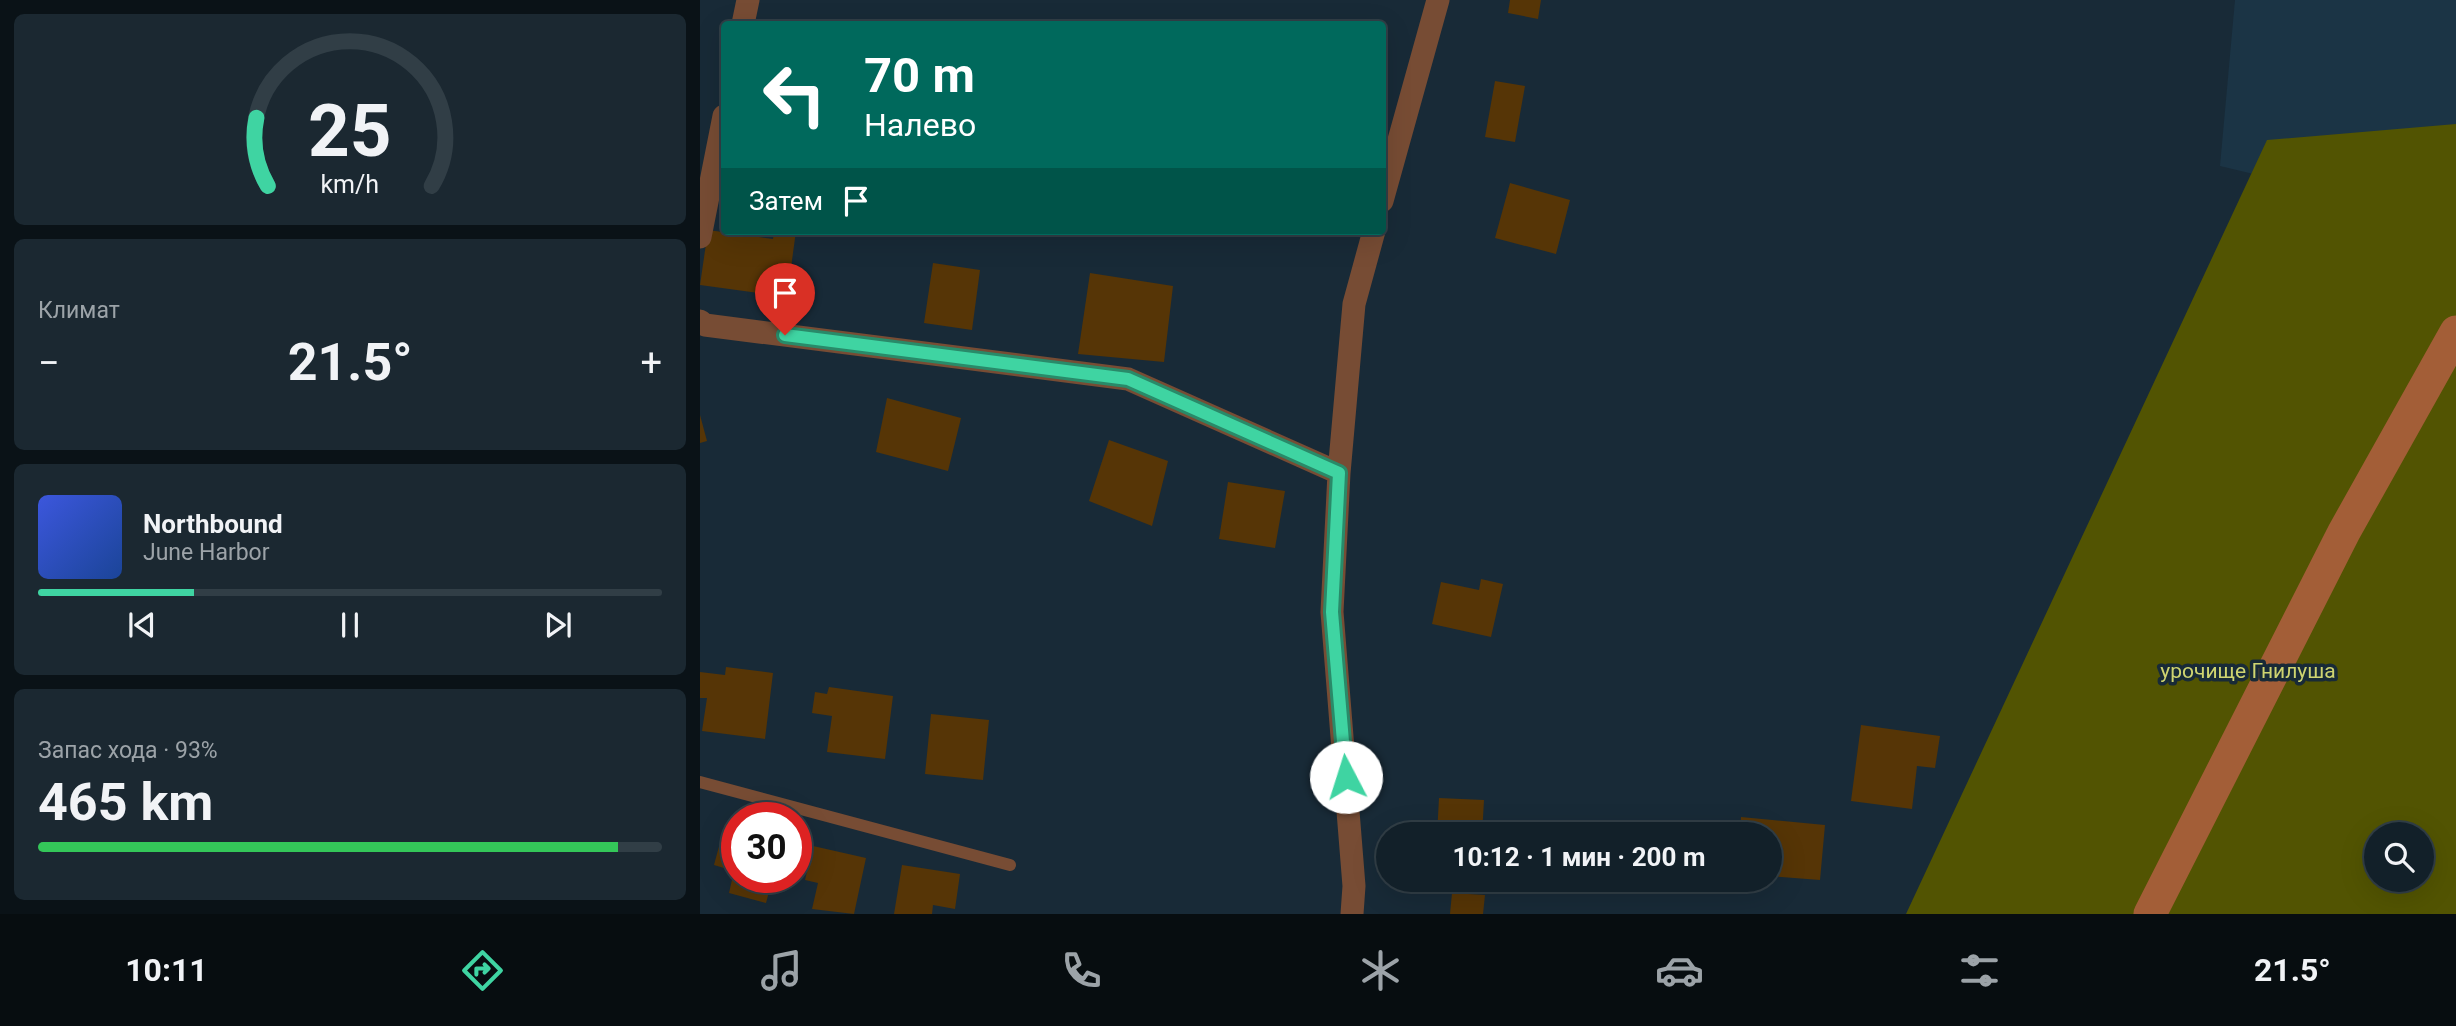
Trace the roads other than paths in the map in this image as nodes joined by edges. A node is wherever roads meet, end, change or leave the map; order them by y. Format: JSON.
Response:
{"nodes":[{"id":1,"x":748,"y":0,"type":"edge"},
{"id":2,"x":1438,"y":0,"type":"edge"},
{"id":3,"x":744,"y":21,"type":"edge"},
{"id":4,"x":721,"y":131,"type":"edge"},
{"id":5,"x":1386,"y":187,"type":"edge"},
{"id":6,"x":1373,"y":235,"type":"edge"},
{"id":7,"x":700,"y":237,"type":"edge"},
{"id":8,"x":700,"y":321,"type":"edge"},
{"id":9,"x":2452,"y":351,"type":"edge"},
{"id":10,"x":1339,"y":473,"type":"junction"},
{"id":11,"x":700,"y":782,"type":"edge"},
{"id":12,"x":1010,"y":865,"type":"dead end"},
{"id":13,"x":1353,"y":914,"type":"edge"},
{"id":14,"x":2150,"y":914,"type":"edge"}],
"edges":[{"from":1,"to":3,"type":"street"},
{"from":2,"to":5,"type":"street"},
{"from":4,"to":7,"type":"street"},
{"from":6,"to":10,"type":"street"},
{"from":8,"to":10,"type":"street"},
{"from":9,"to":14,"type":"street"},
{"from":10,"to":13,"type":"street"},
{"from":11,"to":12,"type":"lane"}]}
